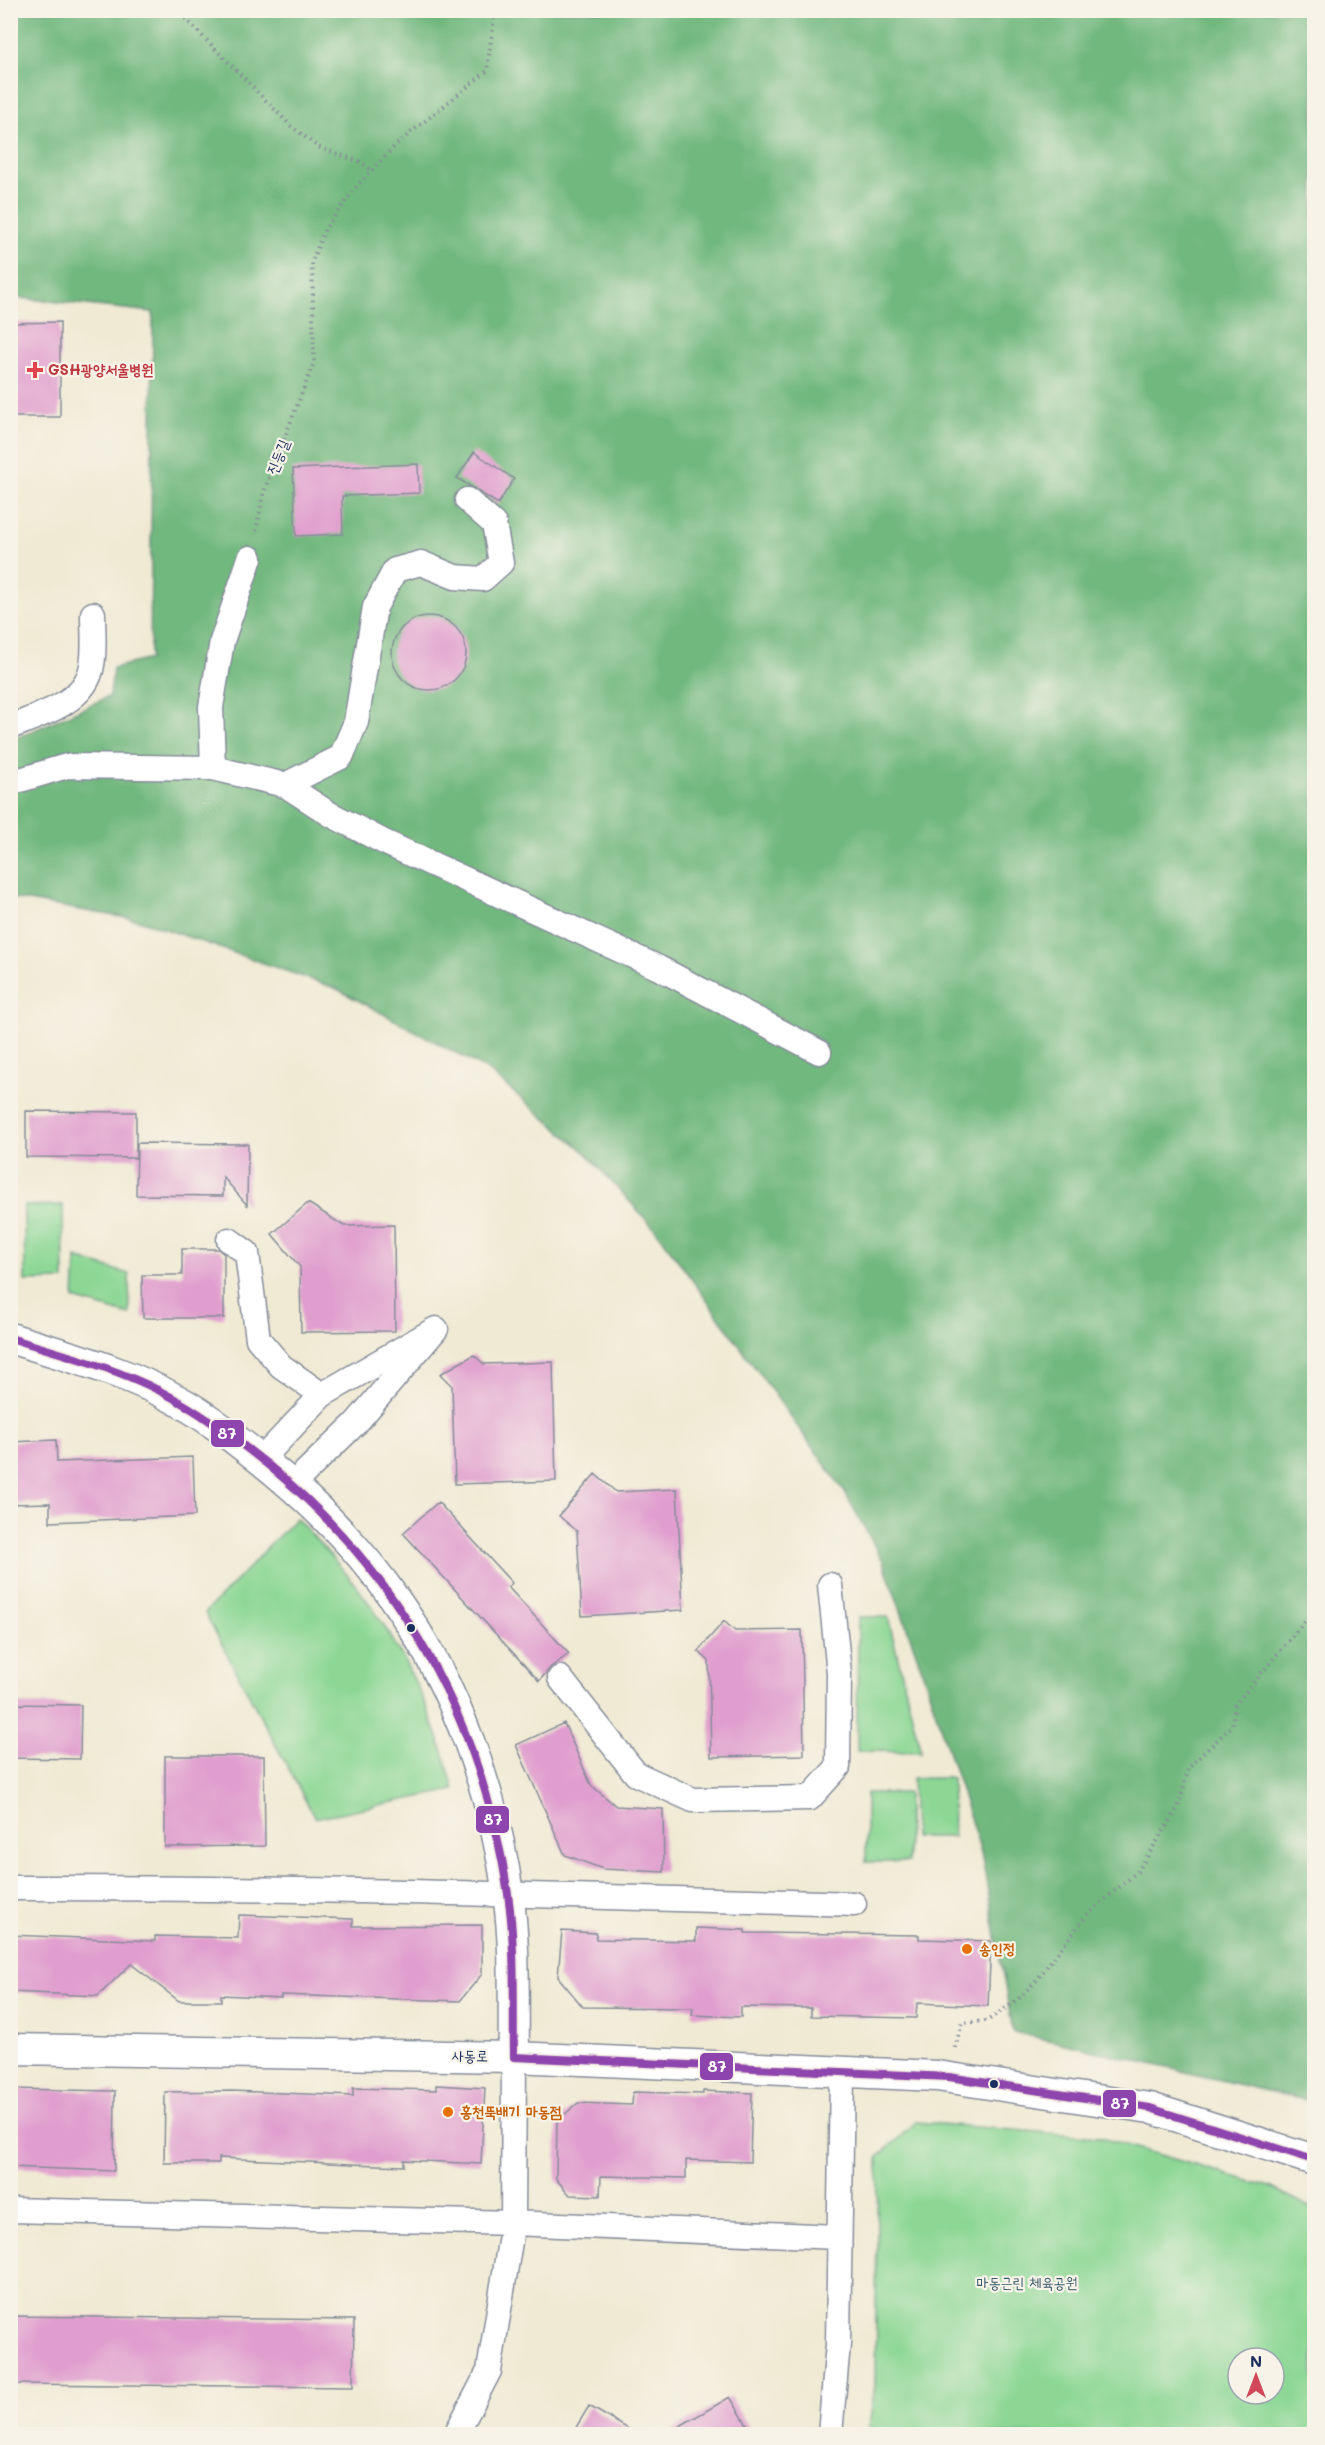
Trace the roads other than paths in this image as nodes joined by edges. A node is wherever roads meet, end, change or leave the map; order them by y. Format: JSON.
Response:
{"nodes":[{"id":1,"x":467,"y":500,"type":"dead end"},
{"id":2,"x":250,"y":558,"type":"road end"},
{"id":3,"x":93,"y":614,"type":"dead end"},
{"id":4,"x":10,"y":727,"type":"edge"},
{"id":5,"x":213,"y":768,"type":"junction"},
{"id":6,"x":10,"y":783,"type":"edge"},
{"id":7,"x":285,"y":785,"type":"junction"},
{"id":8,"x":819,"y":1052,"type":"dead end"},
{"id":9,"x":229,"y":1240,"type":"dead end"},
{"id":10,"x":10,"y":1338,"type":"edge"},
{"id":11,"x":322,"y":1395,"type":"junction"},
{"id":12,"x":261,"y":1460,"type":"junction"},
{"id":13,"x":293,"y":1484,"type":"junction"},
{"id":14,"x":830,"y":1585,"type":"dead end"},
{"id":15,"x":560,"y":1678,"type":"dead end"},
{"id":16,"x":10,"y":1888,"type":"edge"},
{"id":17,"x":508,"y":1894,"type":"junction"},
{"id":18,"x":854,"y":1904,"type":"dead end"},
{"id":19,"x":10,"y":2049,"type":"edge"},
{"id":20,"x":514,"y":2057,"type":"junction"},
{"id":21,"x":842,"y":2071,"type":"junction"},
{"id":22,"x":1314,"y":2160,"type":"edge"},
{"id":23,"x":10,"y":2210,"type":"edge"},
{"id":24,"x":513,"y":2223,"type":"junction"},
{"id":25,"x":838,"y":2237,"type":"junction"},
{"id":26,"x":456,"y":2434,"type":"edge"},
{"id":27,"x":830,"y":2434,"type":"edge"}],
"edges":[{"from":1,"to":7,"type":"street"},
{"from":2,"to":5,"type":"street"},
{"from":3,"to":4,"type":"street"},
{"from":5,"to":6,"type":"street"},
{"from":5,"to":7,"type":"street"},
{"from":7,"to":8,"type":"street"},
{"from":9,"to":11,"type":"street"},
{"from":10,"to":12,"type":"street"},
{"from":11,"to":12,"type":"street"},
{"from":11,"to":13,"type":"street"},
{"from":12,"to":13,"type":"street"},
{"from":13,"to":17,"type":"street"},
{"from":14,"to":15,"type":"street"},
{"from":16,"to":17,"type":"street"},
{"from":17,"to":18,"type":"street"},
{"from":17,"to":20,"type":"street"},
{"from":19,"to":20,"type":"street","name":"사동로"},
{"from":20,"to":21,"type":"street","name":"사동로"},
{"from":20,"to":24,"type":"street"},
{"from":21,"to":22,"type":"street","name":"사동로"},
{"from":21,"to":25,"type":"street"},
{"from":23,"to":24,"type":"street"},
{"from":24,"to":25,"type":"street"},
{"from":24,"to":26,"type":"street"},
{"from":25,"to":27,"type":"street"}]}
